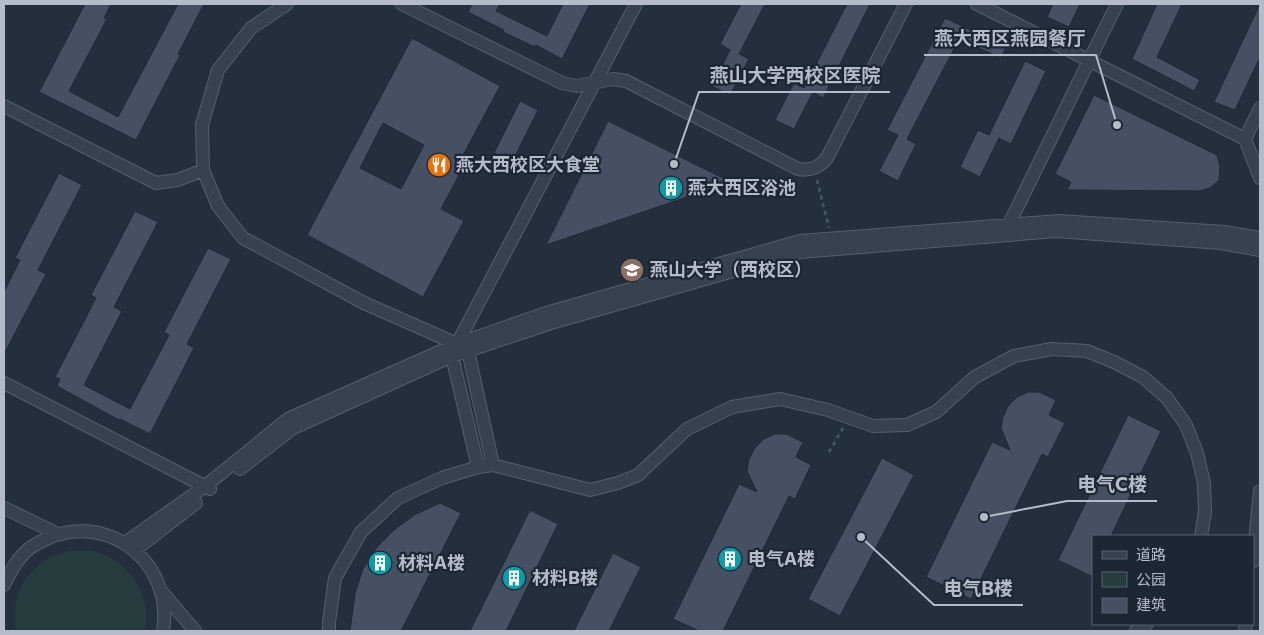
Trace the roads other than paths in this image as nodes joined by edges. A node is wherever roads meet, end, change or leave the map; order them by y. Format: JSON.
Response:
{"nodes":[{"id":1,"x":287,"y":4,"type":"edge"},
{"id":2,"x":402,"y":4,"type":"edge"},
{"id":3,"x":636,"y":4,"type":"edge"},
{"id":4,"x":906,"y":4,"type":"edge"},
{"id":5,"x":977,"y":4,"type":"edge"},
{"id":6,"x":1116,"y":4,"type":"edge"},
{"id":7,"x":1089,"y":60,"type":"junction"},
{"id":8,"x":594,"y":84,"type":"junction"},
{"id":9,"x":4,"y":106,"type":"edge"},
{"id":10,"x":1260,"y":108,"type":"edge"},
{"id":11,"x":1245,"y":140,"type":"junction"},
{"id":12,"x":203,"y":170,"type":"junction"},
{"id":13,"x":1260,"y":178,"type":"edge"},
{"id":14,"x":1009,"y":229,"type":"junction"},
{"id":15,"x":1260,"y":238,"type":"edge"},
{"id":16,"x":1260,"y":250,"type":"edge"},
{"id":17,"x":457,"y":344,"type":"junction"},
{"id":18,"x":468,"y":351,"type":"junction"},
{"id":19,"x":452,"y":356,"type":"junction"},
{"id":20,"x":4,"y":383,"type":"edge"},
{"id":21,"x":493,"y":465,"type":"junction"},
{"id":22,"x":478,"y":467,"type":"junction"},
{"id":23,"x":208,"y":489,"type":"junction"},
{"id":24,"x":1260,"y":491,"type":"edge"},
{"id":25,"x":4,"y":508,"type":"edge"},
{"id":26,"x":58,"y":534,"type":"junction"},
{"id":27,"x":1201,"y":535,"type":"edge"},
{"id":28,"x":130,"y":546,"type":"junction"},
{"id":29,"x":1254,"y":550,"type":"edge"},
{"id":30,"x":4,"y":585,"type":"edge"},
{"id":31,"x":162,"y":592,"type":"junction"},
{"id":32,"x":163,"y":631,"type":"edge"},
{"id":33,"x":196,"y":631,"type":"edge"},
{"id":34,"x":329,"y":631,"type":"edge"}],
"edges":[{"from":1,"to":12,"type":"street"},
{"from":2,"to":8,"type":"street"},
{"from":3,"to":8,"type":"street"},
{"from":4,"to":8,"type":"street"},
{"from":5,"to":7,"type":"street"},
{"from":6,"to":7,"type":"street"},
{"from":7,"to":11,"type":"street"},
{"from":7,"to":14,"type":"street"},
{"from":8,"to":17,"type":"street"},
{"from":9,"to":12,"type":"street"},
{"from":10,"to":11,"type":"street"},
{"from":11,"to":13,"type":"street"},
{"from":12,"to":17,"type":"street"},
{"from":14,"to":15,"type":"street"},
{"from":14,"to":16,"type":"street"},
{"from":14,"to":17,"type":"street"},
{"from":14,"to":18,"type":"street"},
{"from":17,"to":18,"type":"street"},
{"from":17,"to":19,"type":"street"},
{"from":17,"to":23,"type":"street"},
{"from":18,"to":19,"type":"street"},
{"from":18,"to":21,"type":"street"},
{"from":19,"to":22,"type":"street"},
{"from":19,"to":23,"type":"street"},
{"from":20,"to":23,"type":"street"},
{"from":21,"to":22,"type":"street"},
{"from":21,"to":27,"type":"street"},
{"from":22,"to":34,"type":"street"},
{"from":23,"to":28,"type":"street"},
{"from":24,"to":29,"type":"street"},
{"from":25,"to":26,"type":"street"},
{"from":26,"to":28,"type":"street"},
{"from":26,"to":30,"type":"street"},
{"from":28,"to":31,"type":"street"},
{"from":31,"to":32,"type":"street"},
{"from":31,"to":33,"type":"street"}]}
